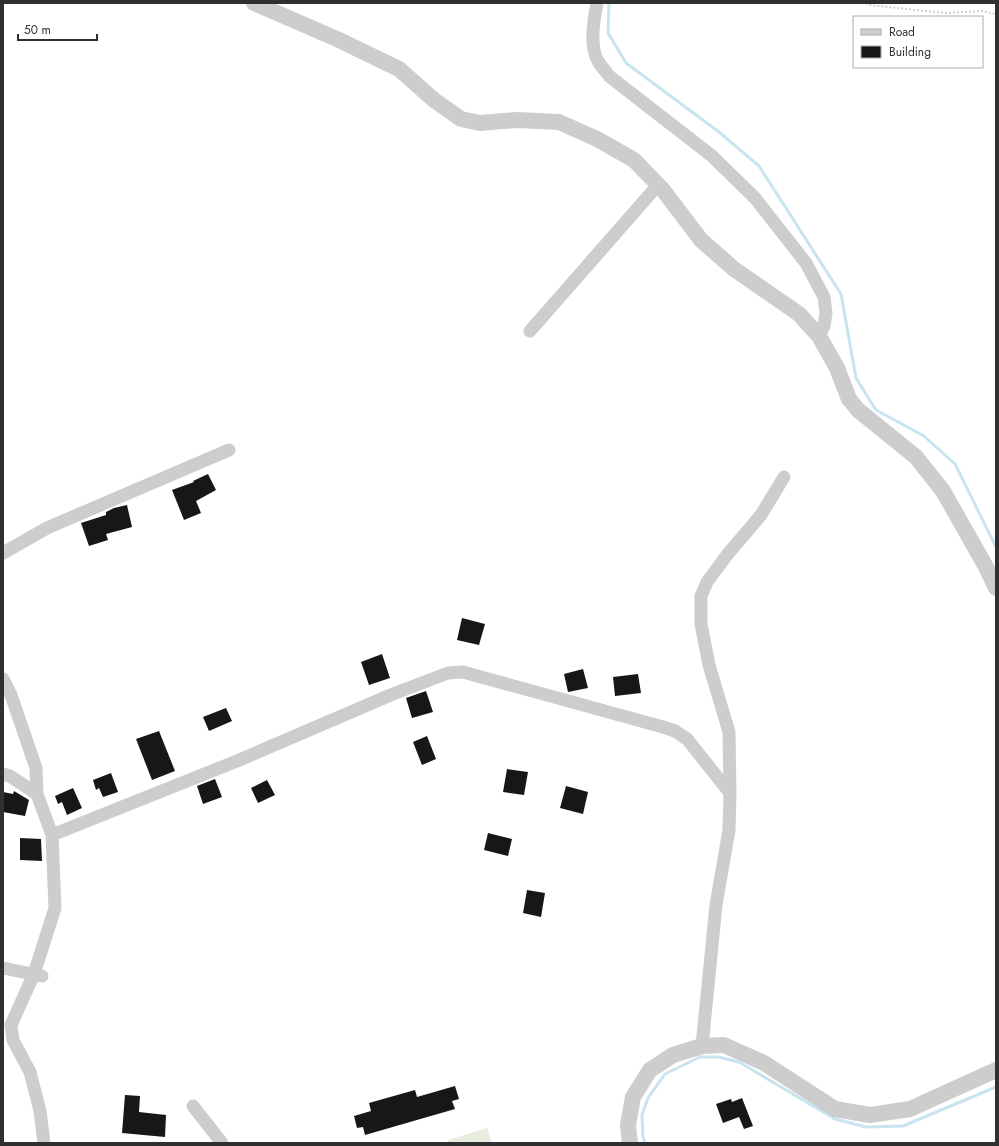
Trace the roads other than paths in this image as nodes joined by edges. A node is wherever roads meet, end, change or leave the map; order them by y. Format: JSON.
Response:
{"nodes":[{"id":1,"x":254,"y":3,"type":"edge"},
{"id":2,"x":597,"y":3,"type":"edge"},
{"id":3,"x":658,"y":185,"type":"junction"},
{"id":4,"x":530,"y":331,"type":"dead end"},
{"id":5,"x":819,"y":336,"type":"junction"},
{"id":6,"x":230,"y":450,"type":"dead end"},
{"id":7,"x":784,"y":477,"type":"dead end"},
{"id":8,"x":3,"y":553,"type":"edge"},
{"id":9,"x":996,"y":588,"type":"edge"},
{"id":10,"x":3,"y":679,"type":"edge"},
{"id":11,"x":3,"y":774,"type":"edge"},
{"id":12,"x":730,"y":793,"type":"junction"},
{"id":13,"x":37,"y":794,"type":"junction"},
{"id":14,"x":52,"y":835,"type":"junction"},
{"id":15,"x":3,"y":968,"type":"edge"},
{"id":16,"x":38,"y":975,"type":"junction"},
{"id":17,"x":702,"y":1046,"type":"junction"},
{"id":18,"x":996,"y":1070,"type":"edge"},
{"id":19,"x":193,"y":1106,"type":"dead end"},
{"id":20,"x":44,"y":1143,"type":"edge"},
{"id":21,"x":222,"y":1143,"type":"edge"},
{"id":22,"x":630,"y":1143,"type":"edge"}],
"edges":[{"from":1,"to":3,"type":"street"},
{"from":2,"to":5,"type":"street"},
{"from":3,"to":4,"type":"street"},
{"from":3,"to":5,"type":"street"},
{"from":5,"to":9,"type":"street"},
{"from":6,"to":8,"type":"street"},
{"from":7,"to":12,"type":"street"},
{"from":10,"to":13,"type":"street"},
{"from":11,"to":13,"type":"street"},
{"from":12,"to":14,"type":"street"},
{"from":12,"to":17,"type":"street"},
{"from":13,"to":14,"type":"street"},
{"from":14,"to":16,"type":"street"},
{"from":15,"to":16,"type":"street"},
{"from":16,"to":20,"type":"street"},
{"from":17,"to":18,"type":"street"},
{"from":17,"to":22,"type":"street"},
{"from":19,"to":21,"type":"street"}]}
